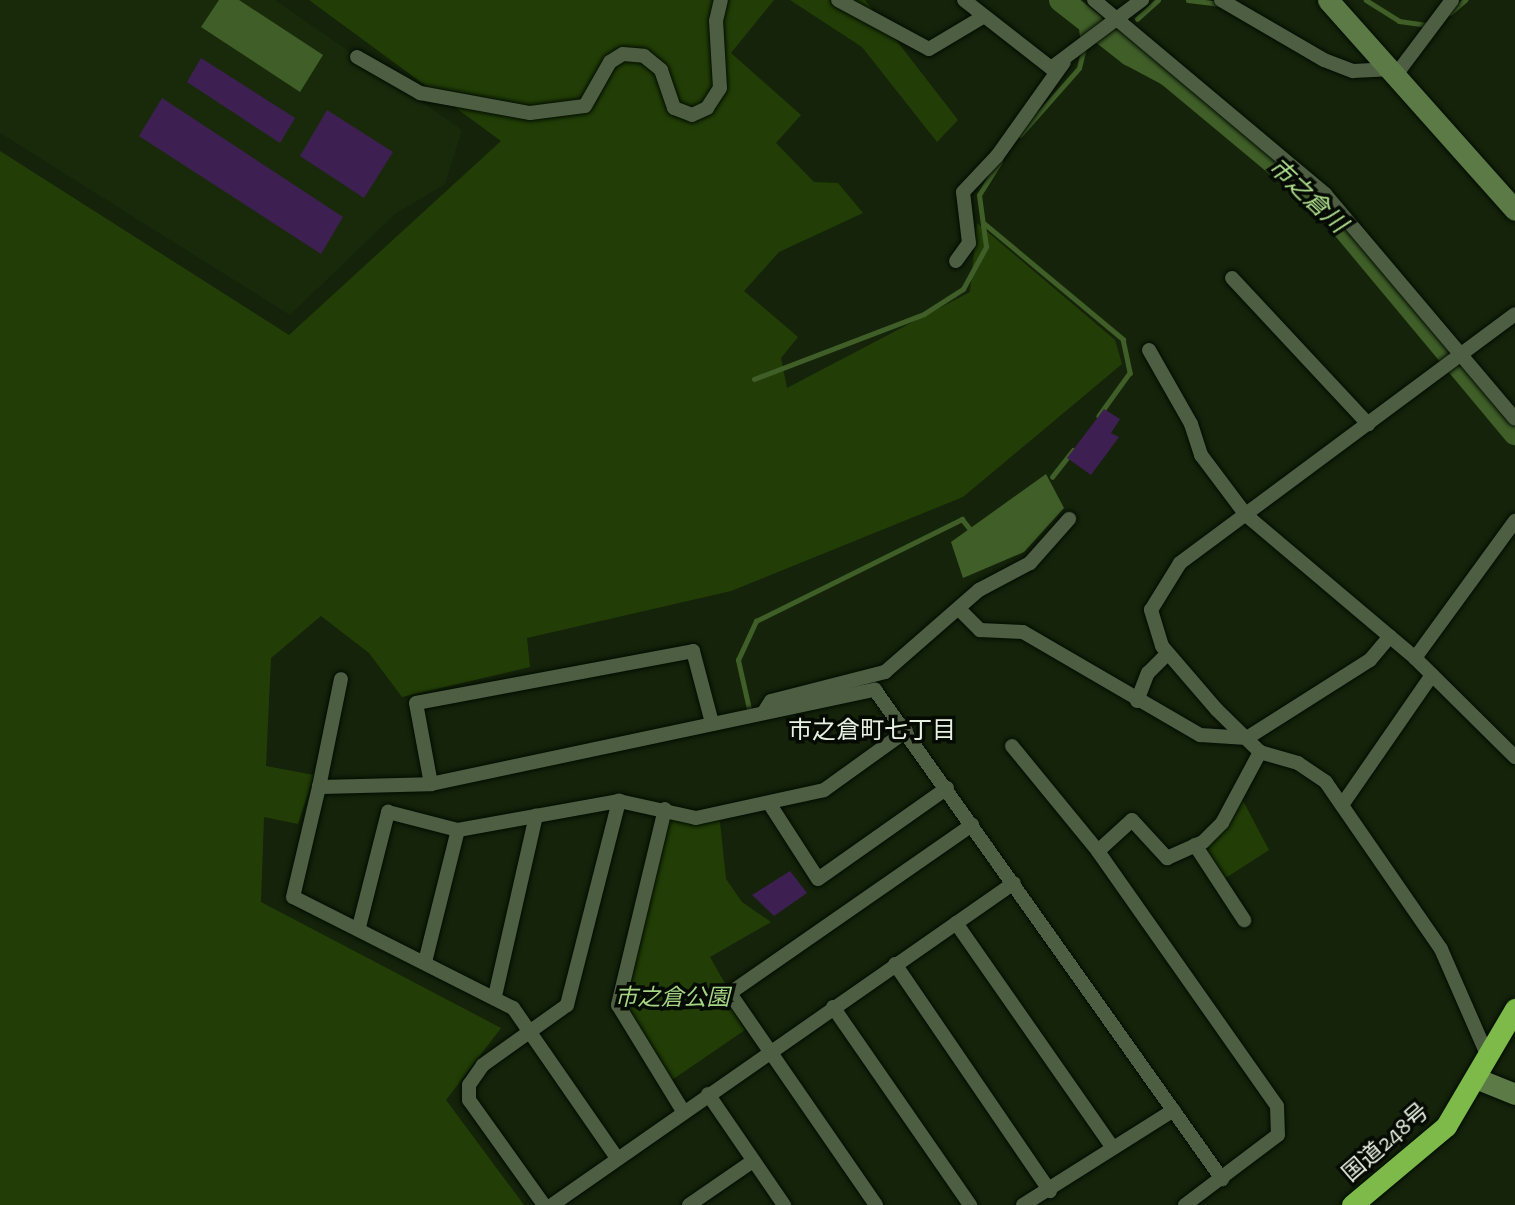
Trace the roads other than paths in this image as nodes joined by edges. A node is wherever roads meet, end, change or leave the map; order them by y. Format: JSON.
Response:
{"nodes":[{"id":1,"x":721,"y":0,"type":"edge"},
{"id":2,"x":838,"y":0,"type":"edge"},
{"id":3,"x":964,"y":0,"type":"edge"},
{"id":4,"x":1094,"y":0,"type":"edge"},
{"id":5,"x":1142,"y":0,"type":"edge"},
{"id":6,"x":1328,"y":0,"type":"edge"},
{"id":7,"x":1452,"y":0,"type":"edge"},
{"id":8,"x":1224,"y":2,"type":"edge"},
{"id":9,"x":981,"y":18,"type":"junction"},
{"id":10,"x":1118,"y":21,"type":"junction"},
{"id":11,"x":357,"y":57,"type":"dead end"},
{"id":12,"x":1064,"y":62,"type":"junction"},
{"id":13,"x":1392,"y":73,"type":"junction"},
{"id":14,"x":1515,"y":209,"type":"edge"},
{"id":15,"x":956,"y":261,"type":"dead end"},
{"id":16,"x":1232,"y":278,"type":"dead end"},
{"id":17,"x":1515,"y":314,"type":"edge"},
{"id":18,"x":1149,"y":350,"type":"dead end"},
{"id":19,"x":1462,"y":352,"type":"junction"},
{"id":20,"x":1515,"y":419,"type":"edge"},
{"id":21,"x":1368,"y":424,"type":"junction"},
{"id":22,"x":1246,"y":516,"type":"junction"},
{"id":23,"x":1069,"y":519,"type":"dead end"},
{"id":24,"x":1515,"y":521,"type":"edge"},
{"id":25,"x":959,"y":609,"type":"junction"},
{"id":26,"x":1390,"y":636,"type":"junction"},
{"id":27,"x":1168,"y":653,"type":"junction"},
{"id":28,"x":1415,"y":658,"type":"junction"},
{"id":29,"x":1432,"y":675,"type":"junction"},
{"id":30,"x":341,"y":678,"type":"dead end"},
{"id":31,"x":1137,"y":701,"type":"junction"},
{"id":32,"x":764,"y":712,"type":"junction"},
{"id":33,"x":712,"y":723,"type":"junction"},
{"id":34,"x":906,"y":731,"type":"junction"},
{"id":35,"x":1247,"y":738,"type":"junction"},
{"id":36,"x":1012,"y":746,"type":"dead end"},
{"id":37,"x":1260,"y":752,"type":"junction"},
{"id":38,"x":1515,"y":757,"type":"edge"},
{"id":39,"x":432,"y":784,"type":"junction"},
{"id":40,"x":319,"y":787,"type":"junction"},
{"id":41,"x":947,"y":788,"type":"junction"},
{"id":42,"x":619,"y":801,"type":"junction"},
{"id":43,"x":769,"y":803,"type":"junction"},
{"id":44,"x":1342,"y":805,"type":"junction"},
{"id":45,"x":665,"y":808,"type":"junction"},
{"id":46,"x":536,"y":816,"type":"junction"},
{"id":47,"x":972,"y":825,"type":"junction"},
{"id":48,"x":458,"y":830,"type":"junction"},
{"id":49,"x":1195,"y":845,"type":"junction"},
{"id":50,"x":1098,"y":851,"type":"junction"},
{"id":51,"x":1014,"y":883,"type":"junction"},
{"id":52,"x":1244,"y":920,"type":"dead end"},
{"id":53,"x":956,"y":923,"type":"junction"},
{"id":54,"x":359,"y":927,"type":"junction"},
{"id":55,"x":425,"y":962,"type":"junction"},
{"id":56,"x":895,"y":964,"type":"junction"},
{"id":57,"x":495,"y":996,"type":"junction"},
{"id":58,"x":833,"y":1007,"type":"junction"},
{"id":59,"x":1515,"y":1009,"type":"edge"},
{"id":60,"x":533,"y":1035,"type":"junction"},
{"id":61,"x":769,"y":1051,"type":"junction"},
{"id":62,"x":1489,"y":1059,"type":"junction"},
{"id":63,"x":1478,"y":1079,"type":"junction"},
{"id":64,"x":708,"y":1094,"type":"junction"},
{"id":65,"x":1515,"y":1094,"type":"edge"},
{"id":66,"x":1174,"y":1110,"type":"junction"},
{"id":67,"x":683,"y":1111,"type":"junction"},
{"id":68,"x":1113,"y":1148,"type":"junction"},
{"id":69,"x":617,"y":1158,"type":"junction"},
{"id":70,"x":753,"y":1161,"type":"junction"},
{"id":71,"x":1222,"y":1179,"type":"junction"},
{"id":72,"x":1050,"y":1191,"type":"junction"},
{"id":73,"x":544,"y":1205,"type":"edge"},
{"id":74,"x":552,"y":1205,"type":"edge"},
{"id":75,"x":689,"y":1205,"type":"edge"},
{"id":76,"x":784,"y":1205,"type":"edge"},
{"id":77,"x":877,"y":1205,"type":"edge"},
{"id":78,"x":970,"y":1205,"type":"edge"},
{"id":79,"x":1023,"y":1205,"type":"edge"},
{"id":80,"x":1185,"y":1205,"type":"edge"},
{"id":81,"x":1352,"y":1205,"type":"edge"}],
"edges":[{"from":1,"to":11,"type":"street"},
{"from":2,"to":9,"type":"street"},
{"from":3,"to":9,"type":"street"},
{"from":4,"to":10,"type":"street"},
{"from":5,"to":10,"type":"street"},
{"from":6,"to":13,"type":"main road"},
{"from":7,"to":13,"type":"street"},
{"from":8,"to":13,"type":"street"},
{"from":9,"to":12,"type":"street"},
{"from":10,"to":12,"type":"street"},
{"from":10,"to":19,"type":"street"},
{"from":12,"to":15,"type":"street"},
{"from":13,"to":14,"type":"main road"},
{"from":16,"to":21,"type":"street"},
{"from":17,"to":19,"type":"street"},
{"from":18,"to":22,"type":"street"},
{"from":19,"to":20,"type":"street"},
{"from":19,"to":21,"type":"street"},
{"from":21,"to":22,"type":"street"},
{"from":22,"to":26,"type":"street"},
{"from":22,"to":27,"type":"street"},
{"from":23,"to":25,"type":"street"},
{"from":24,"to":28,"type":"street"},
{"from":25,"to":31,"type":"street"},
{"from":25,"to":32,"type":"street"},
{"from":26,"to":28,"type":"street"},
{"from":26,"to":35,"type":"street"},
{"from":27,"to":31,"type":"street"},
{"from":27,"to":35,"type":"street"},
{"from":28,"to":29,"type":"street"},
{"from":29,"to":38,"type":"street"},
{"from":29,"to":44,"type":"street"},
{"from":30,"to":40,"type":"street"},
{"from":31,"to":35,"type":"street"},
{"from":32,"to":33,"type":"street"},
{"from":32,"to":34,"type":"street"},
{"from":33,"to":39,"type":"street"},
{"from":33,"to":39,"type":"street"},
{"from":34,"to":41,"type":"street"},
{"from":34,"to":43,"type":"street"},
{"from":35,"to":37,"type":"street"},
{"from":36,"to":50,"type":"street"},
{"from":37,"to":44,"type":"street"},
{"from":37,"to":49,"type":"street"},
{"from":39,"to":40,"type":"street"},
{"from":40,"to":54,"type":"street"},
{"from":41,"to":43,"type":"street"},
{"from":41,"to":47,"type":"street"},
{"from":42,"to":45,"type":"street"},
{"from":42,"to":46,"type":"street"},
{"from":42,"to":60,"type":"street"},
{"from":43,"to":45,"type":"street"},
{"from":44,"to":62,"type":"street"},
{"from":45,"to":67,"type":"street"},
{"from":46,"to":48,"type":"street"},
{"from":46,"to":57,"type":"street"},
{"from":47,"to":51,"type":"street"},
{"from":47,"to":61,"type":"street"},
{"from":48,"to":54,"type":"street"},
{"from":48,"to":55,"type":"street"},
{"from":49,"to":50,"type":"street"},
{"from":49,"to":52,"type":"street"},
{"from":50,"to":71,"type":"street"},
{"from":51,"to":53,"type":"street"},
{"from":51,"to":66,"type":"street"},
{"from":53,"to":56,"type":"street"},
{"from":53,"to":68,"type":"street"},
{"from":54,"to":55,"type":"street"},
{"from":55,"to":57,"type":"street"},
{"from":56,"to":58,"type":"street"},
{"from":56,"to":72,"type":"street"},
{"from":57,"to":60,"type":"street"},
{"from":58,"to":61,"type":"street"},
{"from":58,"to":78,"type":"street"},
{"from":59,"to":62,"type":"highway","name":"国道248号"},
{"from":60,"to":69,"type":"street"},
{"from":60,"to":73,"type":"street"},
{"from":61,"to":64,"type":"street"},
{"from":61,"to":77,"type":"street"},
{"from":62,"to":63,"type":"highway","name":"国道248号"},
{"from":63,"to":65,"type":"main road"},
{"from":63,"to":81,"type":"highway","name":"国道248号"},
{"from":64,"to":67,"type":"street"},
{"from":64,"to":70,"type":"street"},
{"from":66,"to":68,"type":"street"},
{"from":66,"to":71,"type":"street"},
{"from":67,"to":69,"type":"street"},
{"from":68,"to":72,"type":"street"},
{"from":69,"to":74,"type":"street"},
{"from":70,"to":75,"type":"street"},
{"from":70,"to":76,"type":"street"},
{"from":71,"to":80,"type":"street"},
{"from":72,"to":79,"type":"street"}]}
